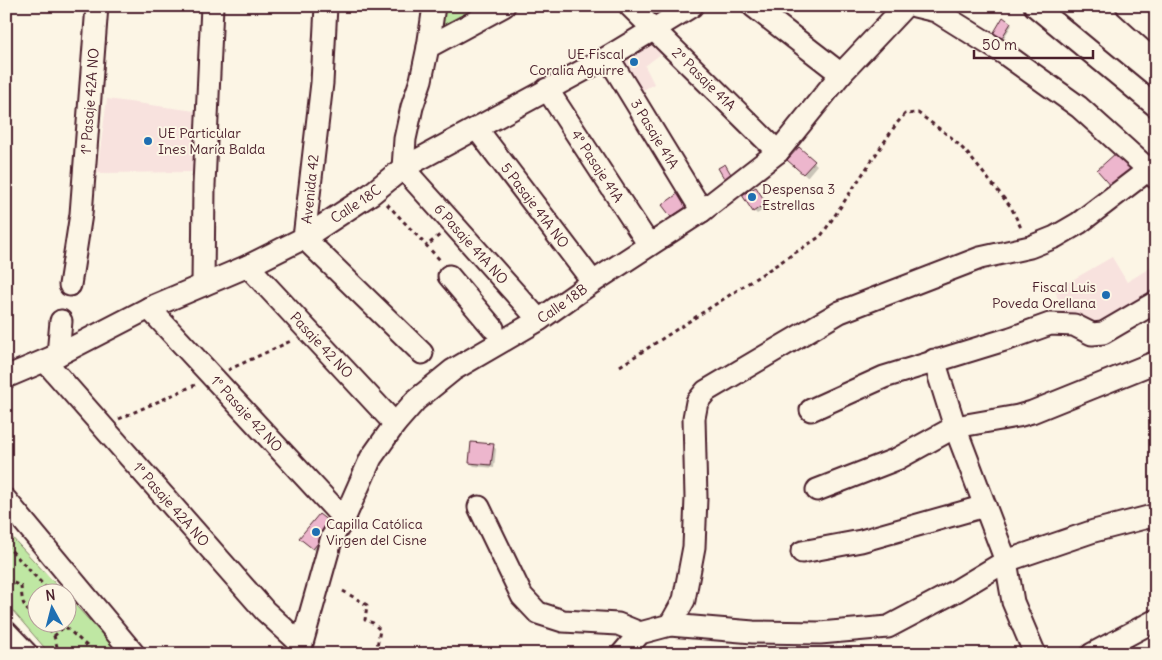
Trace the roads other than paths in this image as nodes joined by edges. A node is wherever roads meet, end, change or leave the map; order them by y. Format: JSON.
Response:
{"nodes":[{"id":1,"x":97,"y":6,"type":"edge"},
{"id":2,"x":212,"y":6,"type":"edge"},
{"id":3,"x":326,"y":6,"type":"edge"},
{"id":4,"x":434,"y":6,"type":"edge"},
{"id":5,"x":504,"y":6,"type":"edge"},
{"id":6,"x":630,"y":6,"type":"edge"},
{"id":7,"x":692,"y":6,"type":"edge"},
{"id":8,"x":753,"y":6,"type":"edge"},
{"id":9,"x":905,"y":6,"type":"edge"},
{"id":10,"x":915,"y":6,"type":"edge"},
{"id":11,"x":1035,"y":6,"type":"edge"},
{"id":12,"x":1127,"y":6,"type":"edge"},
{"id":13,"x":935,"y":9,"type":"edge"},
{"id":14,"x":654,"y":29,"type":"junction"},
{"id":15,"x":1156,"y":32,"type":"edge"},
{"id":16,"x":428,"y":47,"type":"junction"},
{"id":17,"x":608,"y":57,"type":"junction"},
{"id":18,"x":841,"y":74,"type":"junction"},
{"id":19,"x":547,"y":89,"type":"junction"},
{"id":20,"x":1156,"y":106,"type":"edge"},
{"id":21,"x":477,"y":129,"type":"junction"},
{"id":22,"x":778,"y":152,"type":"junction"},
{"id":23,"x":403,"y":168,"type":"junction"},
{"id":24,"x":1154,"y":171,"type":"edge"},
{"id":25,"x":702,"y":211,"type":"junction"},
{"id":26,"x":304,"y":238,"type":"junction"},
{"id":27,"x":649,"y":245,"type":"junction"},
{"id":28,"x":248,"y":266,"type":"junction"},
{"id":29,"x":449,"y":276,"type":"dead end"},
{"id":30,"x":593,"y":282,"type":"junction"},
{"id":31,"x":70,"y":285,"type":"dead end"},
{"id":32,"x":203,"y":285,"type":"junction"},
{"id":33,"x":1156,"y":302,"type":"edge"},
{"id":34,"x":149,"y":308,"type":"junction"},
{"id":35,"x":539,"y":320,"type":"junction"},
{"id":36,"x":61,"y":321,"type":"dead end"},
{"id":37,"x":493,"y":328,"type":"dead end"},
{"id":38,"x":422,"y":354,"type":"dead end"},
{"id":39,"x":52,"y":358,"type":"junction"},
{"id":40,"x":934,"y":360,"type":"junction"},
{"id":41,"x":1156,"y":362,"type":"edge"},
{"id":42,"x":6,"y":377,"type":"edge"},
{"id":43,"x":811,"y":410,"type":"dead end"},
{"id":44,"x":395,"y":424,"type":"junction"},
{"id":45,"x":955,"y":427,"type":"junction"},
{"id":46,"x":817,"y":490,"type":"dead end"},
{"id":47,"x":6,"y":500,"type":"edge"},
{"id":48,"x":985,"y":506,"type":"junction"},
{"id":49,"x":479,"y":507,"type":"dead end"},
{"id":50,"x":1156,"y":515,"type":"edge"},
{"id":51,"x":344,"y":519,"type":"junction"},
{"id":52,"x":802,"y":552,"type":"dead end"},
{"id":53,"x":1006,"y":562,"type":"junction"},
{"id":54,"x":1156,"y":620,"type":"edge"},
{"id":55,"x":670,"y":625,"type":"junction"},
{"id":56,"x":6,"y":632,"type":"edge"},
{"id":57,"x":640,"y":633,"type":"junction"},
{"id":58,"x":300,"y":649,"type":"edge"},
{"id":59,"x":27,"y":654,"type":"edge"},
{"id":60,"x":134,"y":654,"type":"edge"},
{"id":61,"x":622,"y":654,"type":"edge"},
{"id":62,"x":1035,"y":654,"type":"edge"},
{"id":63,"x":1092,"y":654,"type":"edge"}],
"edges":[{"from":1,"to":31,"type":"street","name":"1° Pasaje 42A NO"},
{"from":2,"to":32,"type":"street"},
{"from":3,"to":26,"type":"street","name":"Avenida 42"},
{"from":4,"to":16,"type":"street"},
{"from":5,"to":16,"type":"street"},
{"from":6,"to":14,"type":"street","name":"2° Pasaje 41A"},
{"from":7,"to":14,"type":"street","name":"Calle 18C"},
{"from":8,"to":18,"type":"street"},
{"from":9,"to":18,"type":"street","name":"Calle 18B"},
{"from":10,"to":13,"type":"street"},
{"from":11,"to":20,"type":"street"},
{"from":12,"to":15,"type":"street"},
{"from":13,"to":24,"type":"street"},
{"from":14,"to":17,"type":"street","name":"Calle 18C"},
{"from":14,"to":22,"type":"street","name":"2° Pasaje 41A"},
{"from":16,"to":23,"type":"street"},
{"from":17,"to":19,"type":"street","name":"Calle 18C"},
{"from":17,"to":25,"type":"street","name":"3 Pasaje 41A"},
{"from":18,"to":22,"type":"street","name":"Calle 18B"},
{"from":19,"to":21,"type":"street","name":"Calle 18C"},
{"from":19,"to":27,"type":"street","name":"4° Pasaje 41A"},
{"from":21,"to":23,"type":"street","name":"Calle 18C"},
{"from":21,"to":30,"type":"street","name":"5 Pasaje 41A NO"},
{"from":22,"to":25,"type":"street","name":"Calle 18B"},
{"from":23,"to":26,"type":"street","name":"Calle 18C"},
{"from":23,"to":35,"type":"street","name":"6 Pasaje 41A NO"},
{"from":24,"to":55,"type":"street"},
{"from":25,"to":27,"type":"street","name":"Calle 18B"},
{"from":26,"to":28,"type":"street","name":"Calle 18C"},
{"from":26,"to":38,"type":"street","name":"Avenida 42"},
{"from":27,"to":30,"type":"street","name":"Calle 18B"},
{"from":28,"to":32,"type":"street","name":"Calle 18C"},
{"from":28,"to":44,"type":"street","name":"Pasaje 42 NO"},
{"from":29,"to":37,"type":"street"},
{"from":30,"to":35,"type":"street","name":"Calle 18B"},
{"from":32,"to":34,"type":"street","name":"Calle 18C"},
{"from":33,"to":40,"type":"street"},
{"from":34,"to":39,"type":"street","name":"Calle 18C"},
{"from":34,"to":51,"type":"street","name":"1° Pasaje 42 NO"},
{"from":35,"to":44,"type":"street","name":"Calle 18B"},
{"from":36,"to":39,"type":"street"},
{"from":39,"to":42,"type":"street","name":"Calle 18C"},
{"from":39,"to":58,"type":"street","name":"1° Pasaje 42A NO"},
{"from":40,"to":43,"type":"street"},
{"from":40,"to":45,"type":"street"},
{"from":41,"to":45,"type":"street"},
{"from":44,"to":51,"type":"street","name":"Calle 18B"},
{"from":45,"to":46,"type":"street"},
{"from":45,"to":48,"type":"street"},
{"from":47,"to":60,"type":"street"},
{"from":48,"to":52,"type":"street"},
{"from":48,"to":53,"type":"street"},
{"from":49,"to":57,"type":"street"},
{"from":50,"to":53,"type":"street"},
{"from":51,"to":58,"type":"street","name":"Calle 18B"},
{"from":53,"to":55,"type":"street"},
{"from":53,"to":62,"type":"street"},
{"from":54,"to":63,"type":"street"},
{"from":55,"to":57,"type":"street"},
{"from":56,"to":59,"type":"street"},
{"from":57,"to":61,"type":"street"}]}
